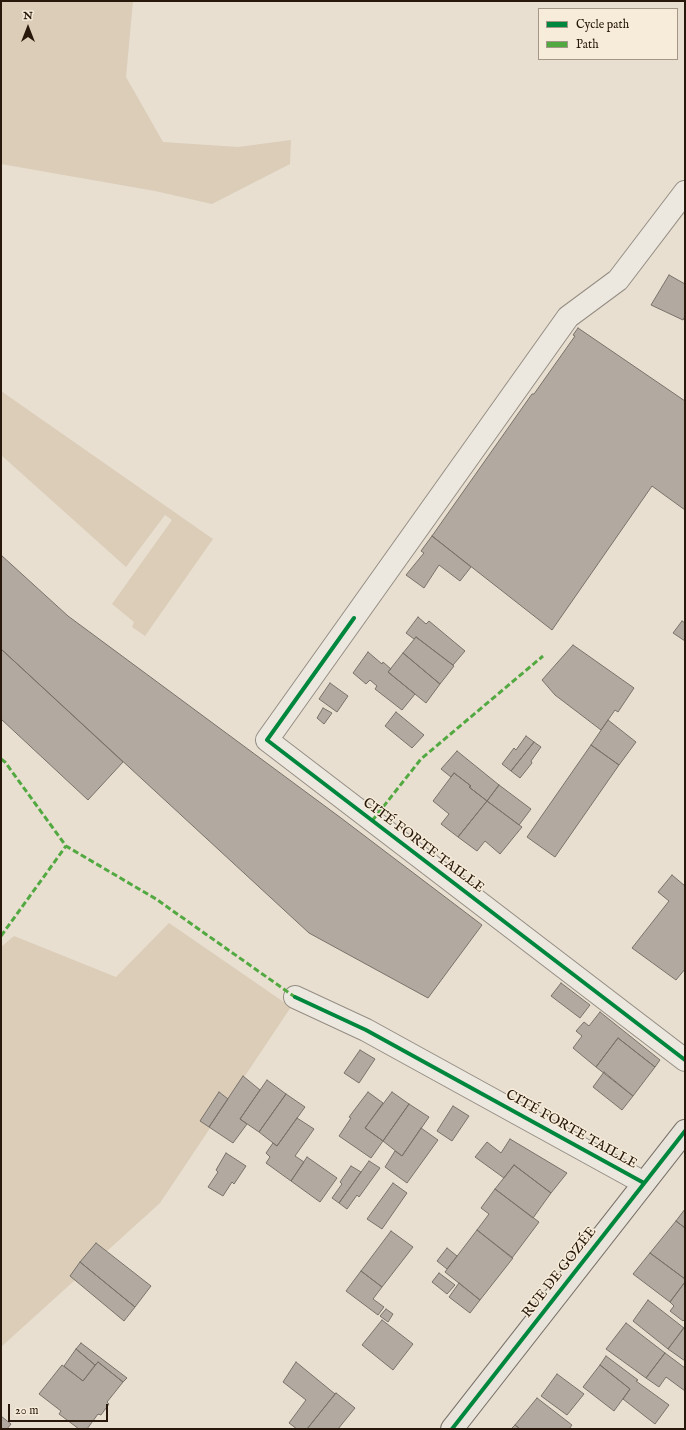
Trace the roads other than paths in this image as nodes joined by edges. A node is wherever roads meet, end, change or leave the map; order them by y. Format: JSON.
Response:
{"nodes":[{"id":1,"x":685,"y":192,"type":"edge"},
{"id":2,"x":295,"y":996,"type":"dead end"},
{"id":3,"x":685,"y":1060,"type":"edge"},
{"id":4,"x":685,"y":1131,"type":"edge"},
{"id":5,"x":644,"y":1183,"type":"junction"},
{"id":6,"x":452,"y":1429,"type":"edge"}],
"edges":[{"from":1,"to":3,"type":"street","name":"CITÉ FORTE TAILLE"},
{"from":2,"to":5,"type":"street","name":"CITÉ FORTE TAILLE"},
{"from":4,"to":5,"type":"main road","name":"RUE DE GOZÉE"},
{"from":5,"to":6,"type":"main road","name":"RUE DE GOZÉE"}]}
